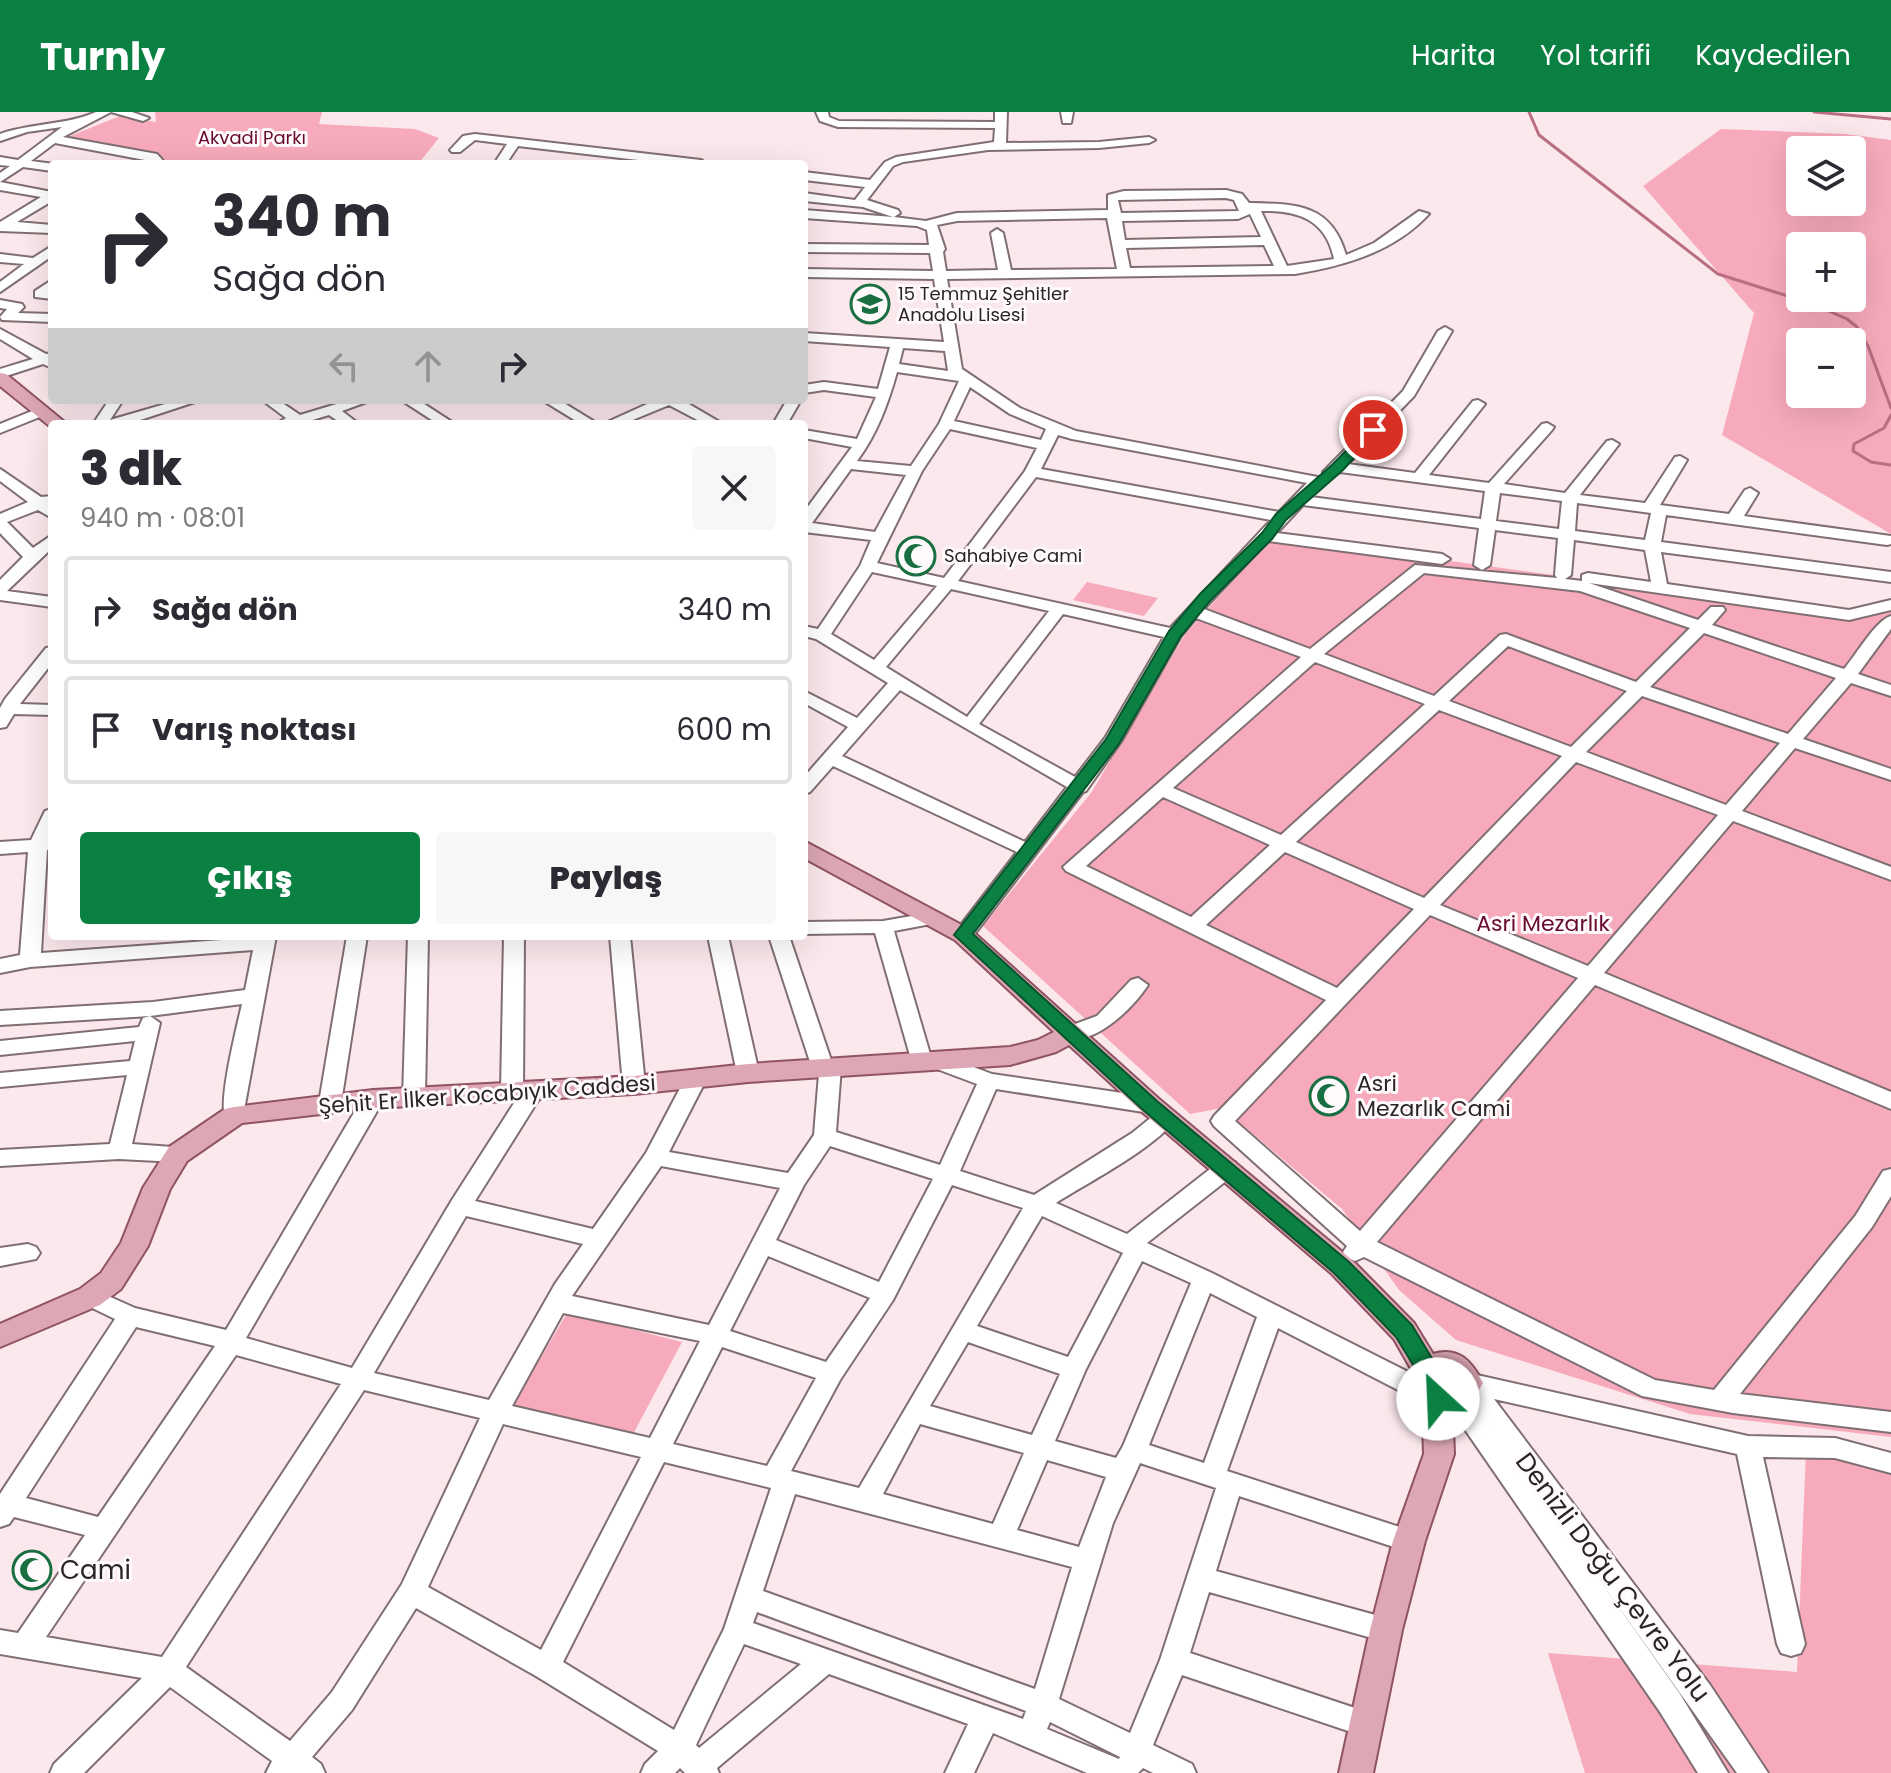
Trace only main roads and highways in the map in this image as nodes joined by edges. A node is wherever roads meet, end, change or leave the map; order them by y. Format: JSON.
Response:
{"nodes":[{"id":1,"x":1,"y":379,"type":"edge"},
{"id":2,"x":53,"y":420,"type":"edge"},
{"id":3,"x":808,"y":850,"type":"edge"},
{"id":4,"x":1071,"y":1033,"type":"junction"},
{"id":5,"x":0,"y":1336,"type":"edge"},
{"id":6,"x":1356,"y":1773,"type":"edge"}],
"edges":[{"from":1,"to":2,"type":"main road"},
{"from":3,"to":4,"type":"main road"},
{"from":4,"to":5,"type":"main road","name":"Şehit Er İlker Kocabıyık Caddesi"},
{"from":4,"to":6,"type":"main road"}]}
